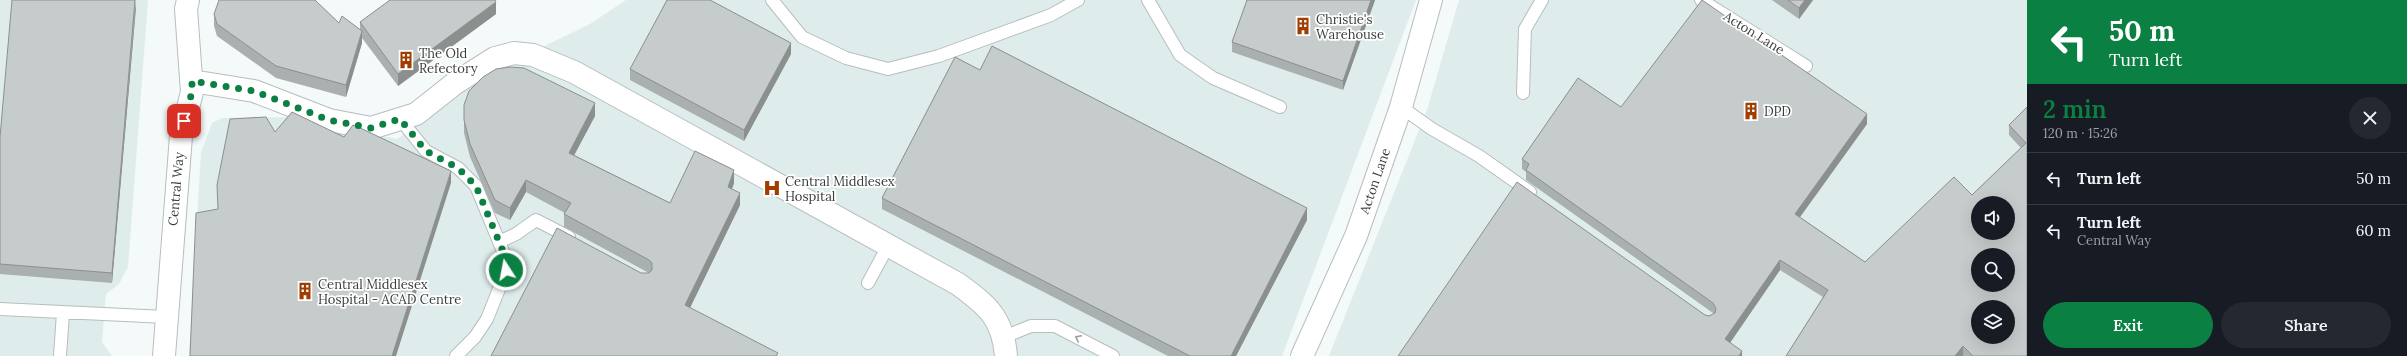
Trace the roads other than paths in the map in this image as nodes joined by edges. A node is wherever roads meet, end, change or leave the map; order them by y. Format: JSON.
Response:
{"nodes":[{"id":1,"x":188,"y":0,"type":"edge"},
{"id":2,"x":772,"y":0,"type":"edge"},
{"id":3,"x":1078,"y":0,"type":"edge"},
{"id":4,"x":1148,"y":0,"type":"edge"},
{"id":5,"x":1431,"y":0,"type":"edge"},
{"id":6,"x":1542,"y":0,"type":"edge"},
{"id":7,"x":1701,"y":0,"type":"edge"},
{"id":8,"x":1806,"y":66,"type":"dead end"},
{"id":9,"x":192,"y":81,"type":"junction"},
{"id":10,"x":1523,"y":94,"type":"dead end"},
{"id":11,"x":1280,"y":107,"type":"dead end"},
{"id":12,"x":1401,"y":107,"type":"junction"},
{"id":13,"x":400,"y":119,"type":"junction"},
{"id":14,"x":1543,"y":201,"type":"edge"},
{"id":15,"x":499,"y":242,"type":"junction"},
{"id":16,"x":578,"y":243,"type":"edge"},
{"id":17,"x":888,"y":246,"type":"junction"},
{"id":18,"x":868,"y":283,"type":"dead end"},
{"id":19,"x":0,"y":309,"type":"edge"},
{"id":20,"x":63,"y":313,"type":"junction"},
{"id":21,"x":166,"y":317,"type":"junction"},
{"id":22,"x":1005,"y":347,"type":"edge"},
{"id":23,"x":60,"y":356,"type":"edge"},
{"id":24,"x":164,"y":356,"type":"edge"},
{"id":25,"x":456,"y":356,"type":"edge"},
{"id":26,"x":1113,"y":356,"type":"edge"},
{"id":27,"x":1302,"y":356,"type":"edge"}],
"edges":[{"from":1,"to":9,"type":"street","name":"Central Way"},
{"from":2,"to":3,"type":"lane"},
{"from":4,"to":11,"type":"lane"},
{"from":5,"to":12,"type":"street","name":"Acton Lane"},
{"from":6,"to":10,"type":"lane"},
{"from":7,"to":8,"type":"lane","name":"Acton Lane"},
{"from":9,"to":13,"type":"street"},
{"from":9,"to":21,"type":"street","name":"Central Way"},
{"from":12,"to":14,"type":"lane"},
{"from":12,"to":27,"type":"street","name":"Acton Lane"},
{"from":13,"to":15,"type":"lane"},
{"from":13,"to":17,"type":"street"},
{"from":15,"to":16,"type":"lane"},
{"from":15,"to":25,"type":"lane"},
{"from":17,"to":18,"type":"lane"},
{"from":17,"to":22,"type":"street"},
{"from":19,"to":20,"type":"lane"},
{"from":20,"to":21,"type":"lane"},
{"from":20,"to":23,"type":"lane"},
{"from":21,"to":24,"type":"street","name":"Central Way"},
{"from":26,"to":22,"type":"lane","one_way":true}]}
